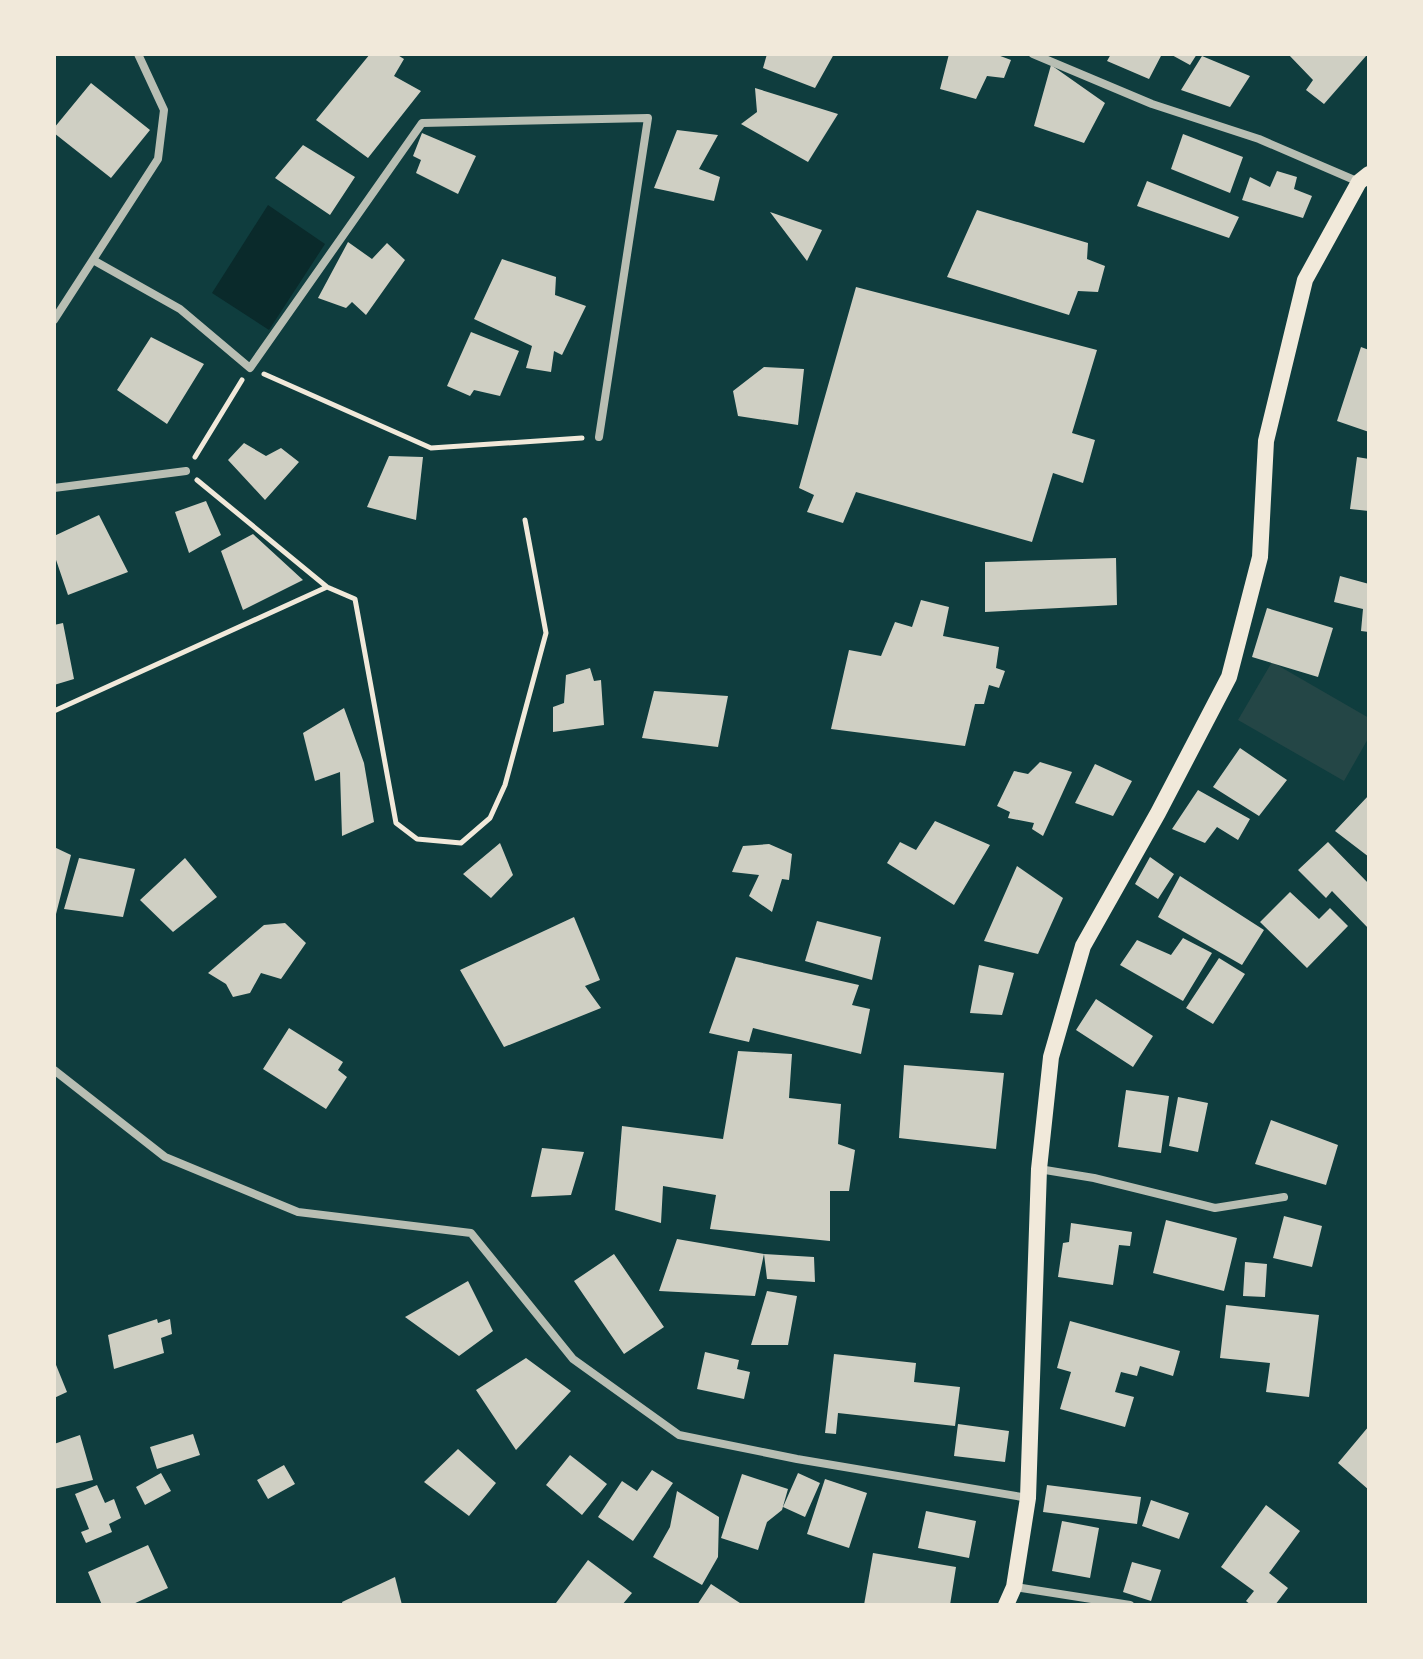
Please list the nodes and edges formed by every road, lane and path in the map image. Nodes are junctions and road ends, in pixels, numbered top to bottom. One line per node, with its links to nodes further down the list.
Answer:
1 (138, 54): 4 (street)
2 (1033, 54): 3 (street)
3 (1364, 178): 14 (main road)
4 (93, 260): 5 (street); 6 (street)
5 (55, 317)
6 (250, 368): 7 (path); 7 (street); 8 (path)
7 (599, 437)
8 (186, 471): 9 (street); 11 (path)
9 (54, 488)
10 (525, 520): 11 (path)
11 (327, 587): 12 (path)
12 (54, 711)
13 (54, 1070): 16 (street)
14 (1039, 1169): 15 (street); 16 (main road)
15 (1284, 1197)
16 (1028, 1498): 17 (main road)
17 (1014, 1587): 18 (main road); 19 (street)
18 (1006, 1605)
19 (1130, 1605)

